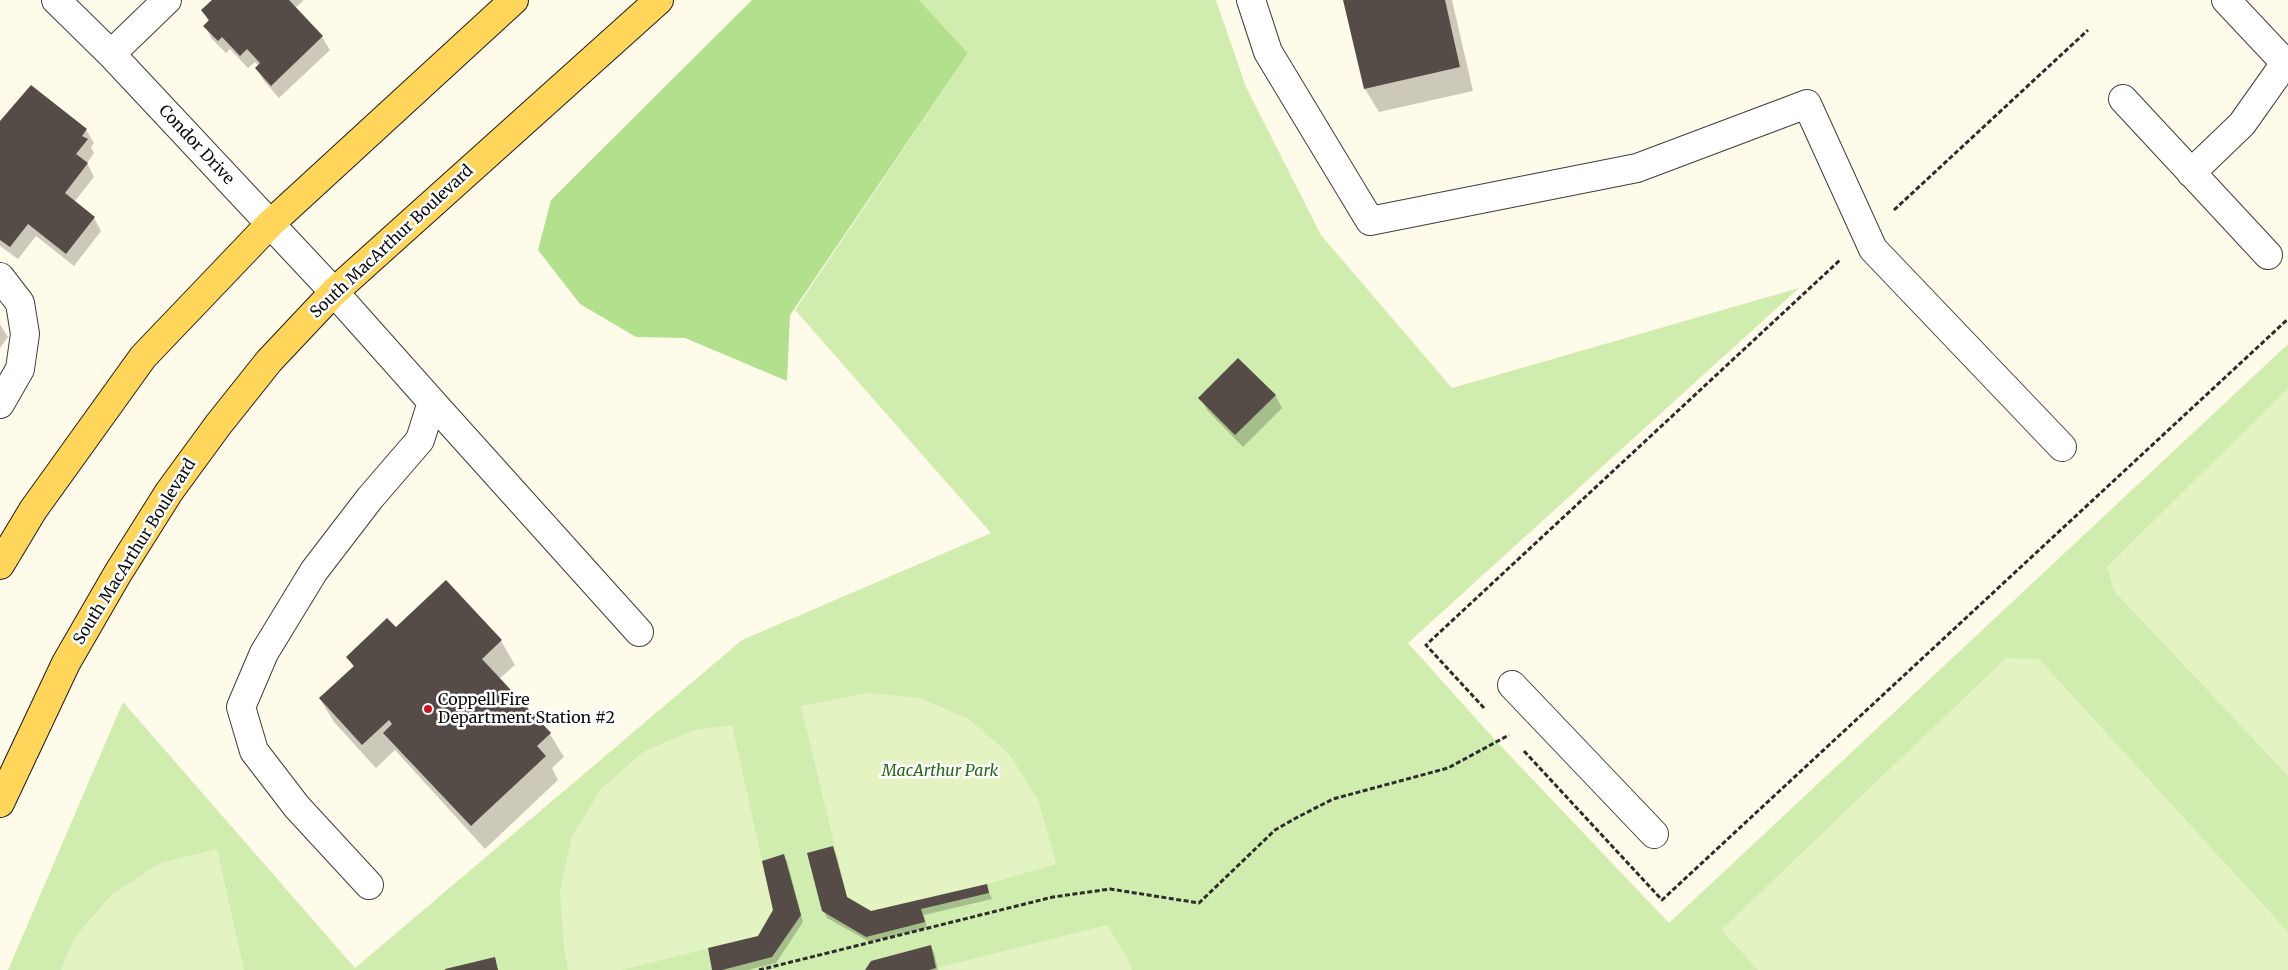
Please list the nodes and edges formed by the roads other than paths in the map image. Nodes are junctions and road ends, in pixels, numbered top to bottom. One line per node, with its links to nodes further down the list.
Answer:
1 (56, 0): 7 (street, Condor Drive)
2 (167, 0): 7 (street)
3 (514, 0): 11 (main road)
4 (659, 0): 14 (main road, South MacArthur Boulevard)
5 (1251, 0): 17 (street)
6 (2226, 0): 8 (street)
7 (111, 54): 11 (street, Condor Drive)
8 (2287, 63): 10 (street)
9 (2123, 99): 10 (street)
10 (2191, 172): 12 (street)
11 (270, 224): 14 (street, Condor Drive); 18 (main road)
12 (2268, 255)
13 (0, 277): 16 (street)
14 (334, 292): 15 (street, Condor Drive); 21 (main road, South MacArthur Boulevard)
15 (432, 402): 19 (street, Condor Drive); 23 (street)
16 (0, 404)
17 (2062, 448)
18 (0, 565)
19 (639, 632)
20 (1512, 685): 22 (street)
21 (0, 803)
22 (1654, 834)
23 (369, 885)

